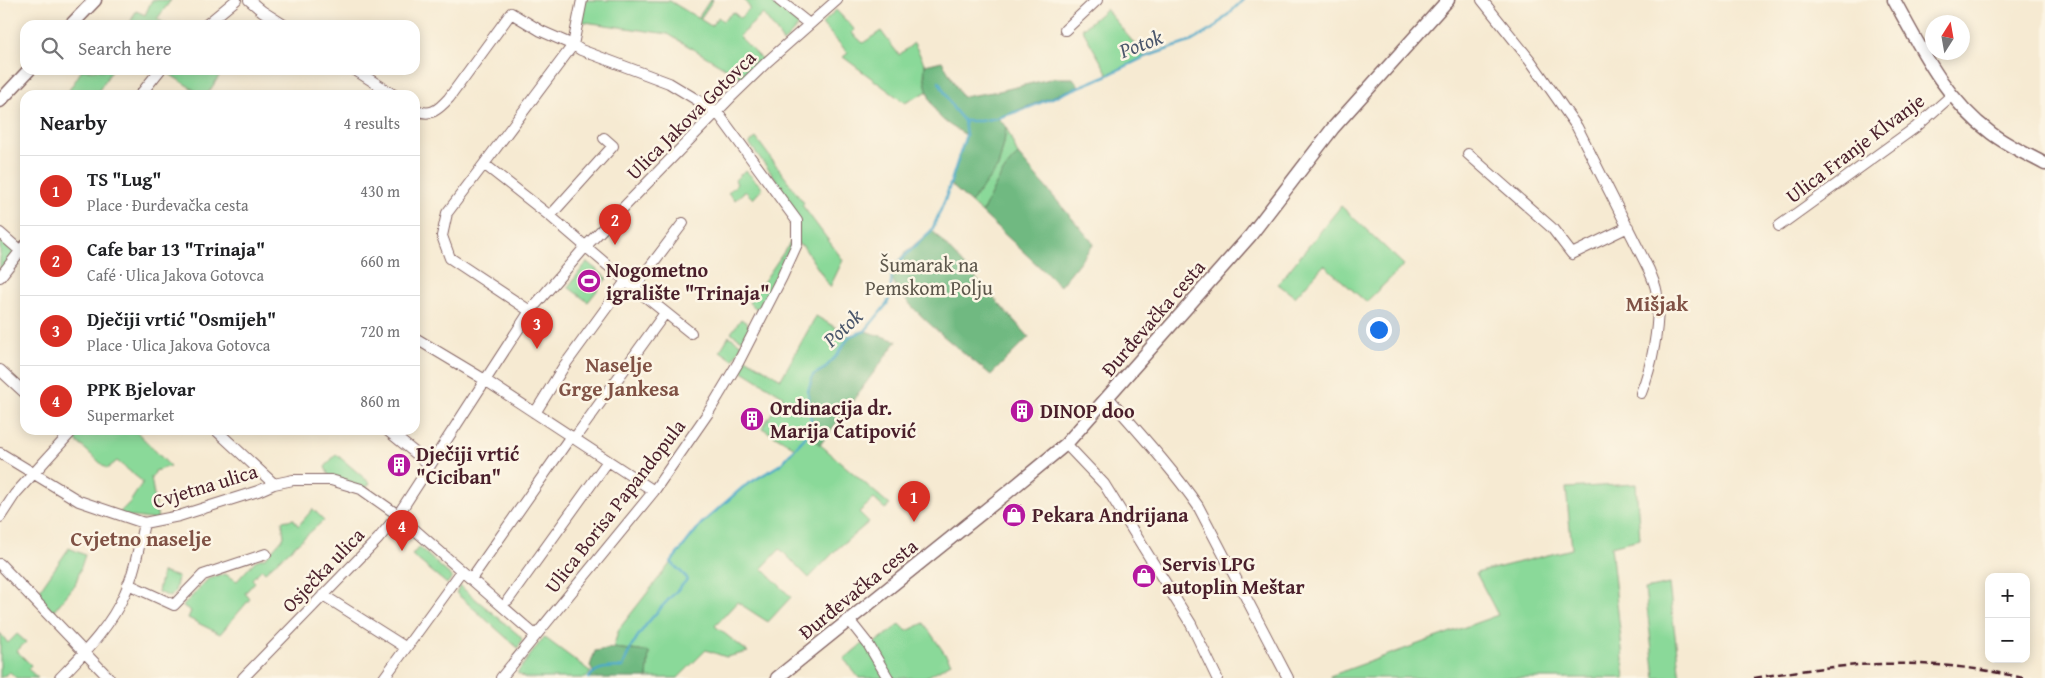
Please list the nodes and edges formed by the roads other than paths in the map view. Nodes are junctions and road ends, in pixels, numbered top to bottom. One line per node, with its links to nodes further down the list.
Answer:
1 (94, 0): 11 (main road)
2 (236, 0): 12 (street)
3 (249, 0): 13 (street)
4 (582, 0): 16 (street)
5 (779, 0): 14 (street)
6 (838, 0): 14 (street, Ulica Jakova Gotovca)
7 (1096, 0): 15 (street)
8 (1448, 0): 49 (main road, Đurđevačka cesta)
9 (1482, 0): 33 (street)
10 (1894, 0): 22 (main road)
11 (76, 20)
12 (212, 20)
13 (276, 20)
14 (809, 24): 25 (street, Ulica Jakova Gotovca)
15 (1065, 30)
16 (573, 45): 24 (street); 25 (street); 28 (street)
17 (24, 75): 23 (main road)
18 (156, 75): 20 (street)
19 (363, 75): 21 (street)
20 (144, 90)
21 (386, 90)
22 (1951, 96): 29 (main road); 32 (street, Ulica Franje Klvanje)
23 (0, 101)
24 (420, 111)
25 (717, 112): 35 (street, Ulica Jakova Gotovca); 61 (street, Ulica Borisa Papandopula)
26 (604, 138): 30 (street)
27 (1468, 154): 33 (street)
28 (484, 164): 30 (street); 41 (street)
29 (2045, 164)
30 (550, 216): 35 (street)
31 (683, 223): 40 (street)
32 (1779, 226)
33 (1628, 227): 48 (street)
34 (0, 233): 36 (street)
35 (586, 246): 39 (street); 41 (street, Ulica Jakova Gotovca)
36 (20, 248)
37 (20, 254): 38 (street)
38 (0, 278)
39 (626, 281): 40 (street); 50 (street)
40 (634, 288): 42 (street)
41 (530, 311): 46 (street, Ulica Jakova Gotovca)
42 (665, 313): 43 (street); 54 (street)
43 (691, 333)
44 (420, 341): 46 (street)
45 (0, 370): 47 (street)
46 (485, 380): 50 (street); 58 (street, Osječka ulica)
47 (20, 388)
48 (1641, 393)
49 (1108, 397): 55 (main road, Đurđevačka cesta); 76 (street)
50 (535, 413): 54 (street)
51 (66, 435): 59 (street)
52 (221, 435): 60 (street)
53 (393, 435): 58 (street)
54 (573, 438): 57 (street); 68 (street)
55 (1066, 444): 72 (main road, Đurđevačka cesta); 84 (street)
56 (0, 453): 59 (street, Cvjetna ulica)
57 (608, 461): 61 (street); 71 (street)
58 (430, 465): 62 (street, Osječka ulica)
59 (32, 474): 63 (street); 64 (street, Cvjetna ulica)
60 (274, 484): 62 (street, Cvjetna ulica); 64 (street, Cvjetna ulica)
61 (654, 491): 73 (street, Ulica Borisa Papandopula)
62 (398, 515): 67 (street, Cvjetna ulica); 70 (street, Osječka ulica)
63 (0, 517)
64 (144, 522): 69 (street)
65 (266, 554): 69 (street)
66 (0, 564): 75 (street)
67 (462, 571): 68 (street, Cvjetna ulica); 74 (street)
68 (471, 579): 73 (street, Cvjetna ulica)
69 (128, 584): 75 (street)
70 (323, 595): 74 (street); 79 (street, Osječka ulica)
71 (508, 600)
72 (849, 620): 82 (main road, Đurđevačka cesta); 83 (street)
73 (535, 635): 81 (street, Ulica Borisa Papandopula)
74 (405, 647): 80 (street)
75 (85, 652): 77 (street); 78 (street)
76 (1288, 676)
77 (60, 678)
78 (109, 678)
79 (244, 678)
80 (384, 678)
81 (501, 678)
82 (777, 678)
83 (888, 678)
84 (1217, 678)

